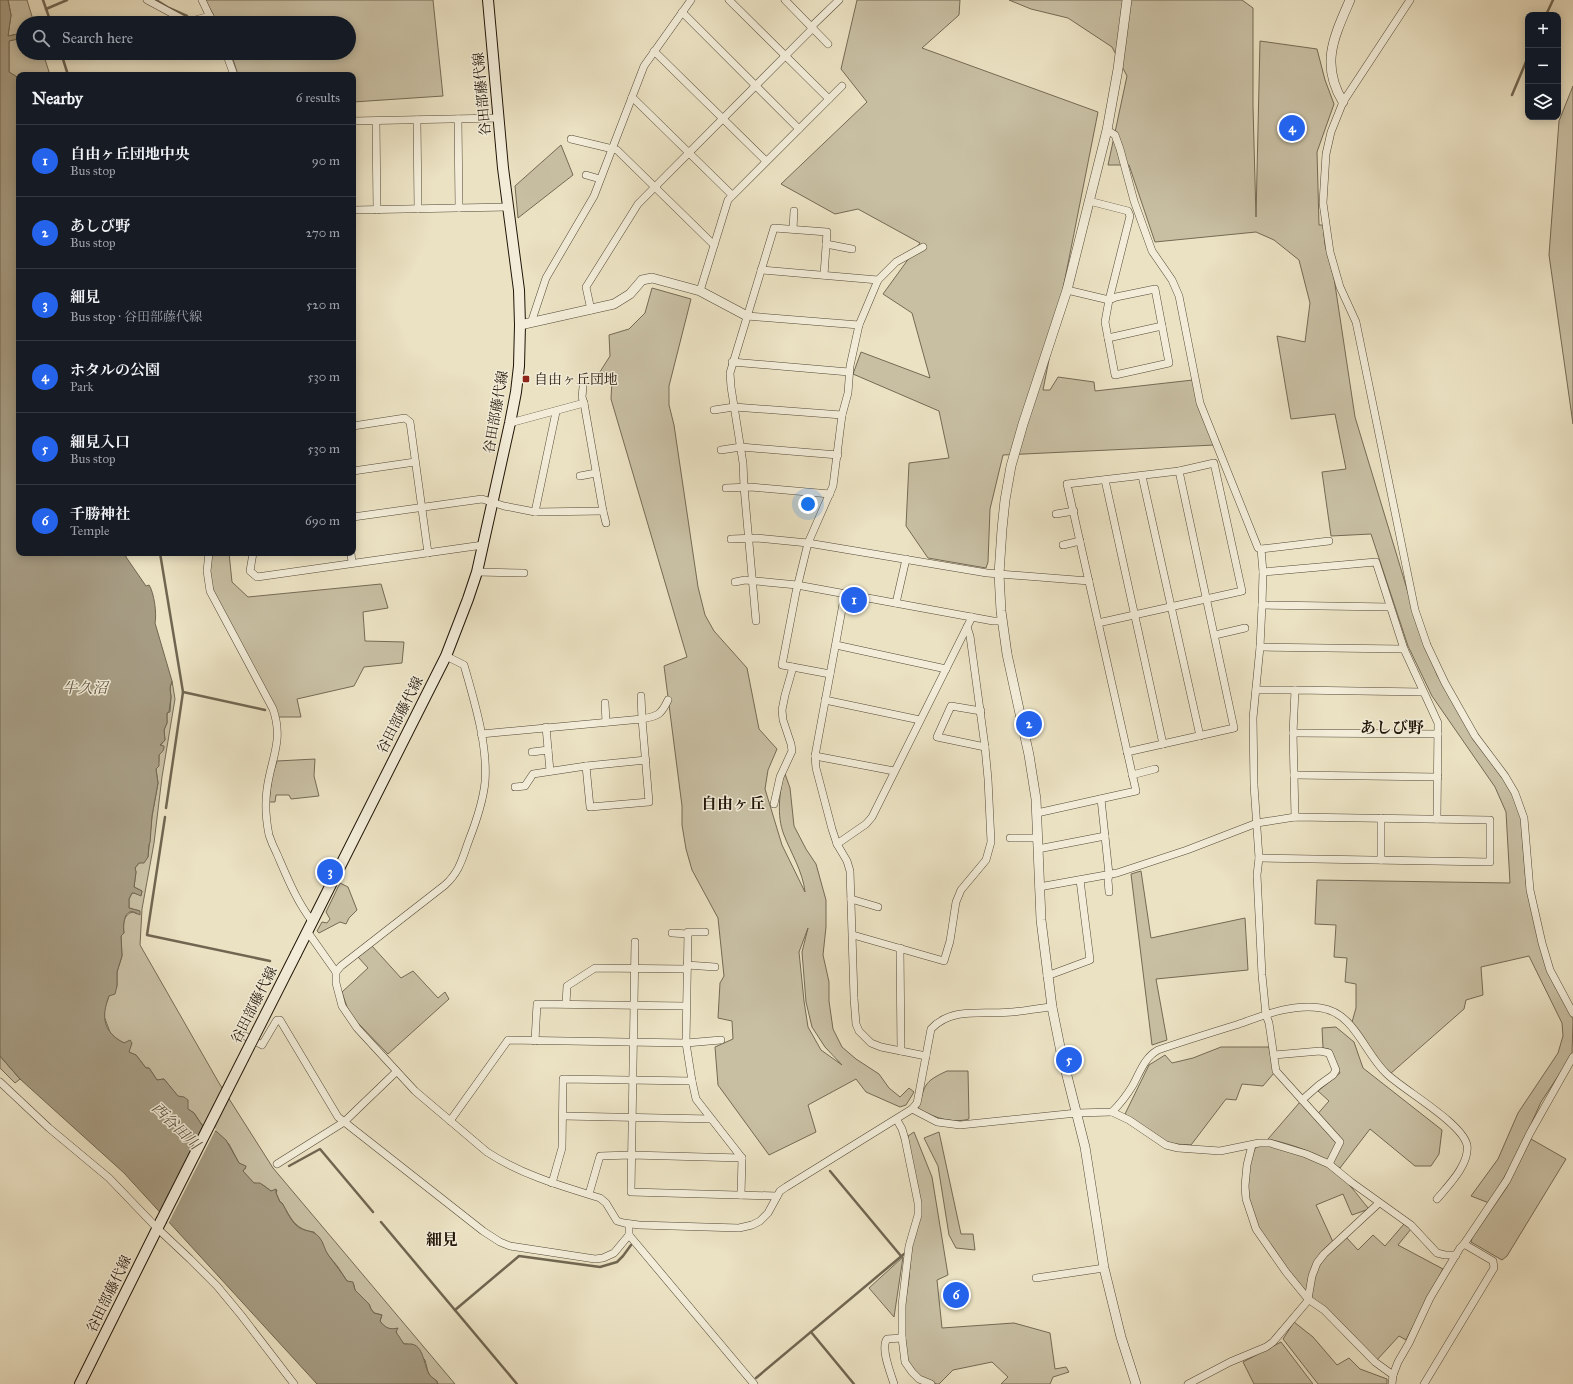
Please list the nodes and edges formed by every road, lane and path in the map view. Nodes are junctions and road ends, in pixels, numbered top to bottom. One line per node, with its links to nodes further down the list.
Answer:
1 (147, 0): 12 (street)
2 (202, 0): 13 (street)
3 (488, 0): 25 (main road, 谷田部藤代線)
4 (729, 0): 17 (street)
5 (785, 0): 14 (street)
6 (838, 0): 14 (street)
7 (1127, 0): 32 (street)
8 (1350, 0): 24 (street)
9 (1410, 0): 24 (street)
10 (688, 1): 11 (street)
11 (682, 12): 16 (street); 20 (street)
12 (177, 16)
13 (210, 16)
14 (812, 27): 15 (street); 17 (street)
15 (828, 44)
16 (654, 51): 22 (street); 27 (street)
17 (785, 56): 20 (street); 23 (street)
18 (229, 60): 19 (street)
19 (233, 72)
20 (756, 86): 27 (street); 31 (street)
21 (842, 86): 23 (street)
22 (632, 97): 34 (street); 35 (street)
23 (829, 99): 31 (street)
24 (1343, 102): 208 (street)
25 (498, 118): 26 (street); 42 (main road, 谷田部藤代線)
26 (458, 119): 28 (street); 43 (street)
27 (723, 119): 35 (street); 36 (street)
28 (417, 120): 30 (street); 44 (street)
29 (356, 121): 30 (street)
30 (376, 121): 46 (street)
31 (799, 129): 36 (street)
32 (1107, 130): 41 (street); 104 (street)
33 (571, 139): 34 (street)
34 (612, 148): 38 (street); 39 (street)
35 (689, 152): 39 (street); 40 (street)
36 (766, 161): 40 (street)
37 (586, 175): 38 (street)
38 (600, 179): 61 (street)
39 (655, 187): 50 (street); 59 (street)
40 (732, 195): 50 (street)
41 (1089, 201): 56 (street); 58 (street)
42 (508, 207): 43 (street); 62 (main road, 谷田部藤代線)
43 (459, 208): 44 (street)
44 (418, 209): 46 (street)
45 (356, 210): 46 (street)
46 (377, 210)
47 (794, 211): 48 (street)
48 (793, 229): 49 (street); 53 (street)
49 (826, 244): 52 (street); 54 (street)
50 (714, 246): 57 (street)
51 (923, 247): 55 (street)
52 (852, 249)
53 (761, 270): 54 (street); 60 (street)
54 (824, 275): 55 (street)
55 (878, 280): 63 (street)
56 (1067, 290): 58 (street); 114 (street)
57 (700, 291): 59 (street); 60 (street)
58 (1109, 300): 64 (street); 65 (street)
59 (591, 310): 61 (street)
60 (748, 316): 63 (street); 66 (street)
61 (531, 323): 62 (street)
62 (520, 325): 74 (main road, 谷田部藤代線)
63 (859, 325): 67 (street)
64 (1162, 326): 65 (street); 65 (street)
65 (1108, 338)
66 (732, 362): 67 (street); 70 (street)
67 (849, 372): 73 (street)
68 (583, 387): 69 (street)
69 (584, 403): 72 (street); 82 (street)
70 (734, 408): 71 (street); 73 (street); 76 (street)
71 (714, 410)
72 (556, 412): 74 (street); 93 (street)
73 (842, 416): 78 (street)
74 (510, 423): 89 (main road, 谷田部藤代線)
75 (356, 426): 79 (street)
76 (741, 447): 77 (street); 78 (street); 87 (street)
77 (721, 450)
78 (838, 455): 88 (street)
79 (415, 462): 80 (street); 90 (street)
80 (356, 471)
81 (1179, 471): 84 (street); 120 (street); 120 (street)
82 (596, 473): 83 (street); 91 (street)
83 (580, 476)
84 (1142, 476): 85 (street); 123 (street)
85 (1105, 480): 92 (street); 125 (street)
86 (726, 488): 87 (street)
87 (744, 488): 88 (street); 97 (street)
88 (830, 494): 101 (street)
89 (492, 502): 90 (street); 93 (street); 102 (main road, 谷田部藤代線)
90 (422, 508): 95 (street); 105 (street)
91 (603, 510): 93 (street); 96 (street)
92 (1074, 511): 94 (street); 99 (street)
93 (535, 512)
94 (1056, 514)
95 (356, 517)
96 (606, 523)
97 (749, 538): 98 (street); 101 (street); 115 (street)
98 (731, 539)
99 (1080, 541): 103 (street); 116 (street)
100 (1329, 541): 104 (street)
101 (808, 543): 109 (street); 118 (street)
102 (483, 545): 105 (street); 111 (main road, 谷田部藤代線)
103 (1063, 545)
104 (1261, 549): 112 (street)
105 (428, 553): 110 (street)
106 (209, 556): 191 (street)
107 (252, 556): 110 (street)
108 (351, 556): 110 (street)
109 (906, 559): 114 (street); 121 (street)
110 (352, 563)
111 (477, 572): 113 (street); 136 (main road, 谷田部藤代線)
112 (1264, 572): 122 (street); 124 (street)
113 (524, 573)
114 (999, 574): 116 (street); 128 (street)
115 (752, 581): 117 (street); 118 (street); 127 (street)
116 (1089, 581): 129 (street)
117 (735, 582)
118 (798, 584): 119 (street); 137 (street)
119 (845, 593): 121 (street); 133 (street)
120 (1206, 598): 123 (street); 132 (street)
121 (896, 602): 126 (street)
122 (1262, 605): 124 (street); 134 (street)
123 (1170, 607): 125 (street); 155 (street)
124 (1390, 607): 135 (street)
125 (1135, 615): 129 (street); 156 (street)
126 (972, 617): 128 (street); 130 (street)
127 (756, 621)
128 (1002, 621): 173 (street)
129 (1098, 623): 160 (street)
130 (967, 627): 138 (street); 147 (street)
131 (1245, 628): 132 (street)
132 (1215, 635): 155 (street)
133 (836, 645): 138 (street); 139 (street)
134 (1260, 647): 135 (street); 140 (street)
135 (1404, 649): 142 (street)
136 (446, 656): 153 (street); 191 (main road, 谷田部藤代線)
137 (793, 667): 139 (street); 172 (street)
138 (946, 669): 149 (street)
139 (830, 674): 145 (street)
140 (1256, 690): 141 (street); 177 (street)
141 (1295, 690): 142 (street); 152 (street)
142 (1423, 692): 154 (street)
143 (641, 696): 148 (street)
144 (668, 700): 148 (street)
145 (825, 700): 149 (street); 161 (street)
146 (605, 703): 150 (street)
147 (980, 711): 157 (street); 157 (street)
148 (642, 719): 150 (street); 162 (street)
149 (920, 720): 166 (street)
150 (606, 722): 151 (street)
151 (546, 727): 153 (street); 158 (street)
152 (1293, 732): 154 (street); 167 (street)
153 (481, 734): 202 (street)
154 (1438, 734): 169 (street)
155 (1200, 736): 156 (street)
156 (1163, 744): 160 (street)
157 (985, 746): 198 (street)
158 (548, 750): 159 (street); 165 (street)
159 (532, 752)
160 (1127, 752): 168 (street)
161 (815, 756): 166 (street); 181 (street)
162 (646, 760): 163 (street); 163 (street)
163 (586, 766): 165 (street)
164 (1155, 770): 168 (street)
165 (550, 771): 170 (street)
166 (894, 771): 181 (street)
167 (1294, 774): 169 (street); 174 (street)
168 (1132, 775): 171 (street)
169 (1438, 777): 176 (street)
170 (515, 787)
171 (1101, 799): 173 (street); 178 (street)
172 (774, 804)
173 (1037, 812): 180 (street)
174 (1295, 817): 175 (street); 177 (street)
175 (1381, 818): 176 (street); 184 (street)
176 (1437, 819): 184 (street)
177 (1257, 823): 183 (street); 185 (street)
178 (1105, 836): 182 (street); 185 (street)
179 (1010, 838): 180 (street)
180 (1038, 838): 182 (street)
181 (837, 844): 189 (street)
182 (1038, 849): 187 (street)
183 (1259, 858): 184 (street); 209 (street)
184 (1381, 860)
185 (1109, 874): 186 (street); 188 (street)
186 (1080, 880): 187 (street); 203 (street)
187 (1040, 887): 203 (street)
188 (1110, 892)
189 (851, 899): 190 (street); 196 (street)
190 (878, 907)
191 (312, 921): 192 (main road, 谷田部藤代線)
192 (307, 931): 202 (street); 245 (main road, 谷田部藤代線, bridge)
193 (705, 932): 195 (street)
194 (672, 933): 195 (street)
195 (688, 934): 199 (street)
196 (853, 935): 198 (street); 215 (street)
197 (636, 942): 201 (street)
198 (900, 948): 215 (street)
199 (687, 967): 200 (street); 201 (street); 206 (street)
200 (715, 967)
201 (635, 968): 204 (street); 205 (street)
202 (336, 972): 219 (street)
203 (1047, 976): 207 (street)
204 (566, 1004): 205 (street); 212 (street)
205 (634, 1006): 206 (street); 213 (street)
206 (686, 1006): 214 (street)
207 (1052, 1007): 217 (street); 226 (street)
208 (1573, 1013)
209 (1266, 1015): 216 (street); 225 (street); 242 (street)
210 (245, 1036): 232 (street)
211 (721, 1040): 214 (street)
212 (535, 1041): 213 (street); 231 (street)
213 (634, 1042): 214 (street); 220 (street)
214 (686, 1043): 221 (street)
215 (901, 1051): 217 (street)
216 (1274, 1055): 223 (street); 223 (street)
217 (926, 1056): 224 (street)
218 (1573, 1057): 247 (street)
219 (396, 1072): 231 (street); 232 (street)
220 (633, 1080): 221 (street); 227 (street); 228 (street)
221 (692, 1081): 229 (street)
222 (0, 1082): 245 (street)
223 (1302, 1100): 237 (street)
224 (912, 1110): 226 (street); 230 (street)
225 (1112, 1112): 226 (street); 233 (street)
226 (1077, 1113): 249 (street)
227 (563, 1116): 228 (street); 238 (street)
228 (632, 1118): 229 (street); 234 (street)
229 (711, 1119): 235 (street)
230 (897, 1120): 241 (street); 252 (street)
231 (450, 1121): 238 (street)
232 (344, 1122): 236 (street); 246 (street)
233 (1252, 1145): 237 (street); 251 (street)
234 (631, 1155): 235 (street); 239 (street); 240 (street)
235 (742, 1158): 240 (street)
236 (277, 1164)
237 (1329, 1164): 243 (street)
238 (552, 1183): 239 (street)
239 (588, 1194): 244 (street)
240 (741, 1195): 241 (street)
241 (777, 1196): 244 (street)
242 (1437, 1199)
243 (1379, 1203): 248 (street); 251 (street)
244 (630, 1224): 246 (street)
245 (159, 1225): 254 (main road, 谷田部藤代線); 255 (street)
246 (629, 1235): 256 (street)
247 (1464, 1244): 248 (street); 262 (street)
248 (1456, 1255): 253 (street)
249 (1104, 1268): 250 (street); 259 (street)
250 (1036, 1278)
251 (1308, 1299): 253 (street); 260 (street)
252 (902, 1338): 257 (street); 258 (street)
253 (1393, 1375): 261 (street)
254 (80, 1384)
255 (294, 1384)
256 (754, 1384)
257 (894, 1384)
258 (930, 1384)
259 (1136, 1384)
260 (1188, 1384)
261 (1392, 1384)
262 (1424, 1384)

